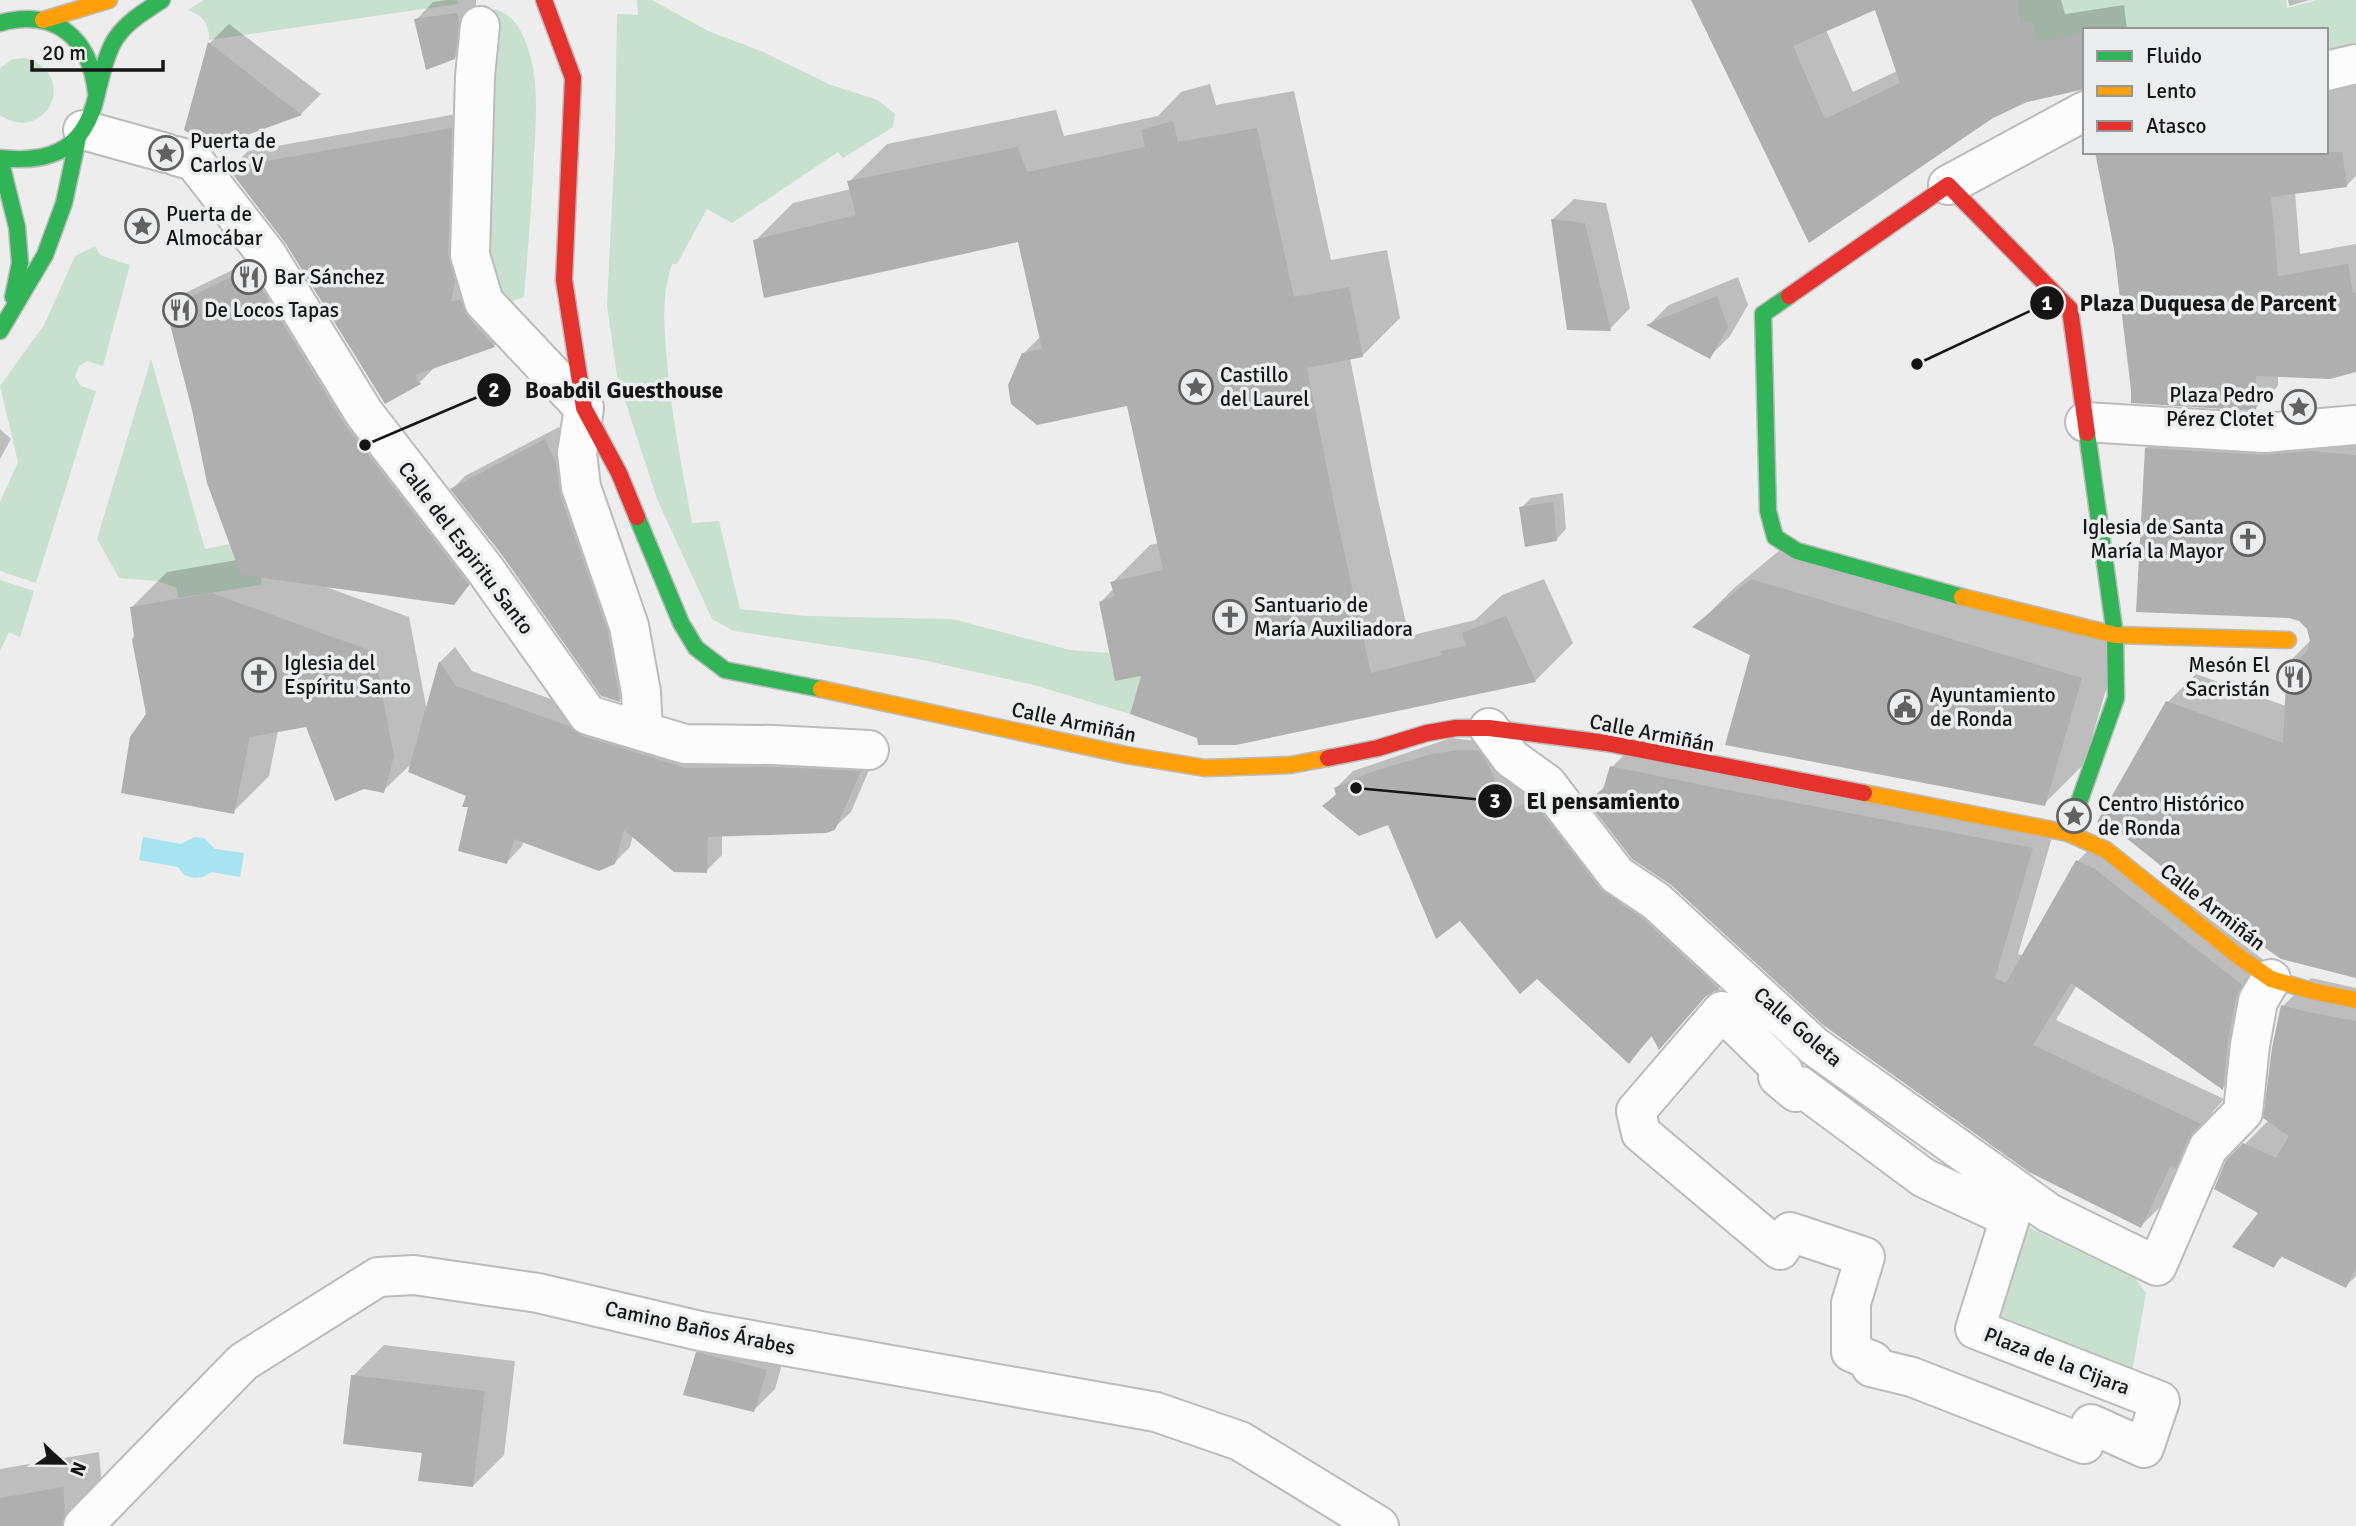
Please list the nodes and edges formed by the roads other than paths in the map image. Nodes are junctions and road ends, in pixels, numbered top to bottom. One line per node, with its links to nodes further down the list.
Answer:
1 (109, 0): 4 (street)
2 (162, 0): 8 (street)
3 (544, 0): 14 (street, Calle Armiñán)
4 (21, 15): 8 (street)
5 (480, 26): 14 (street)
6 (2356, 64): 7 (street)
7 (2328, 71)
8 (96, 93): 10 (street)
9 (2083, 112): 12 (street)
10 (81, 134): 11 (street); 13 (street); 20 (street, Calle del Espiritu Santo)
11 (0, 158): 13 (street)
12 (1948, 185): 15 (street); 17 (street)
13 (4, 326)
14 (584, 408): 19 (street, Calle Armiñán); 20 (street)
15 (2085, 422): 16 (street); 17 (street)
16 (2356, 425)
17 (2115, 635): 18 (street); 22 (street)
18 (2288, 640)
19 (1489, 728): 22 (street, Calle Armiñán); 23 (street, Calle Goleta)
20 (643, 730): 21 (street, Calle del Espiritu Santo)
21 (869, 750)
22 (2068, 833): 23 (street, Calle Armiñán)
23 (2271, 979): 24 (street, Calle Armiñán)
24 (2356, 1000)
25 (1865, 1257): 25 (street, Plaza de la Cijara)
26 (83, 1526): 27 (street, Camino Baños Árabes)
27 (1379, 1526)

